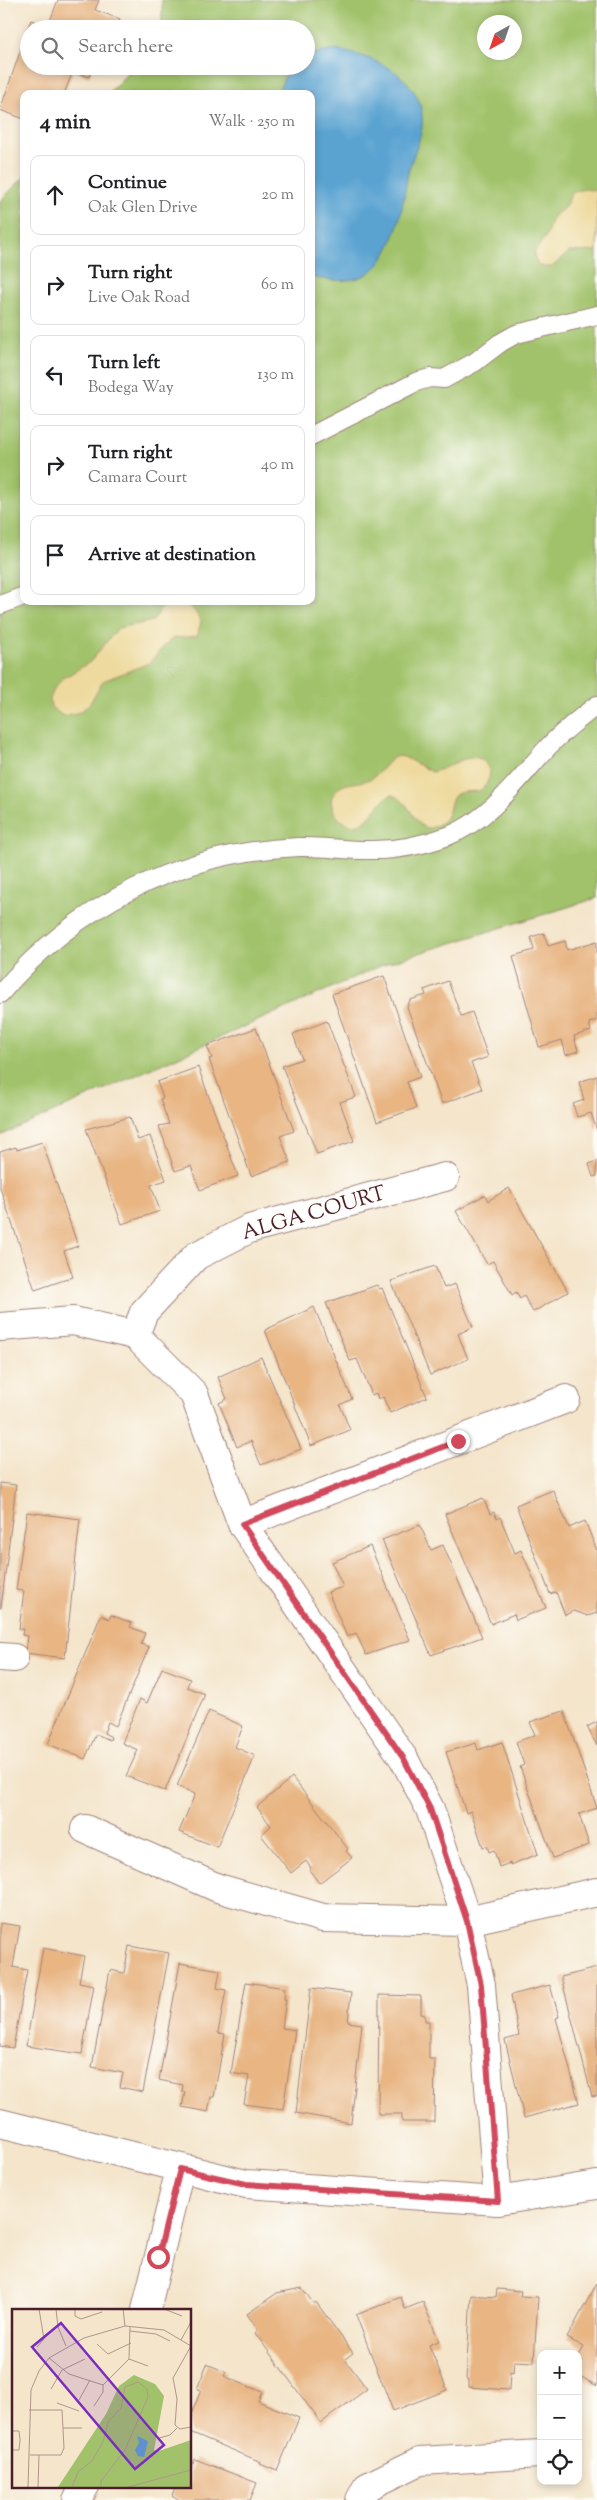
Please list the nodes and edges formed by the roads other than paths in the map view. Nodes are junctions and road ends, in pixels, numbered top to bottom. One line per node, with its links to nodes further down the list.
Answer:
1 (597, 315): 2 (lane)
2 (315, 434)
3 (20, 598): 4 (lane)
4 (0, 605)
5 (597, 705): 6 (lane)
6 (0, 994)
7 (445, 1177): 9 (street, ALGA COURT)
8 (0, 1327): 9 (street)
9 (135, 1335): 11 (street)
10 (566, 1399): 11 (street)
11 (242, 1524): 14 (street)
12 (85, 1829): 14 (street)
13 (597, 1892): 14 (street)
14 (467, 1921): 18 (street)
15 (0, 2123): 16 (street)
16 (180, 2169): 18 (street); 19 (street)
17 (597, 2185): 18 (street)
18 (498, 2201)
19 (146, 2309)
20 (537, 2454): 23 (street)
21 (84, 2488): 22 (street)
22 (77, 2500)
23 (360, 2500)

